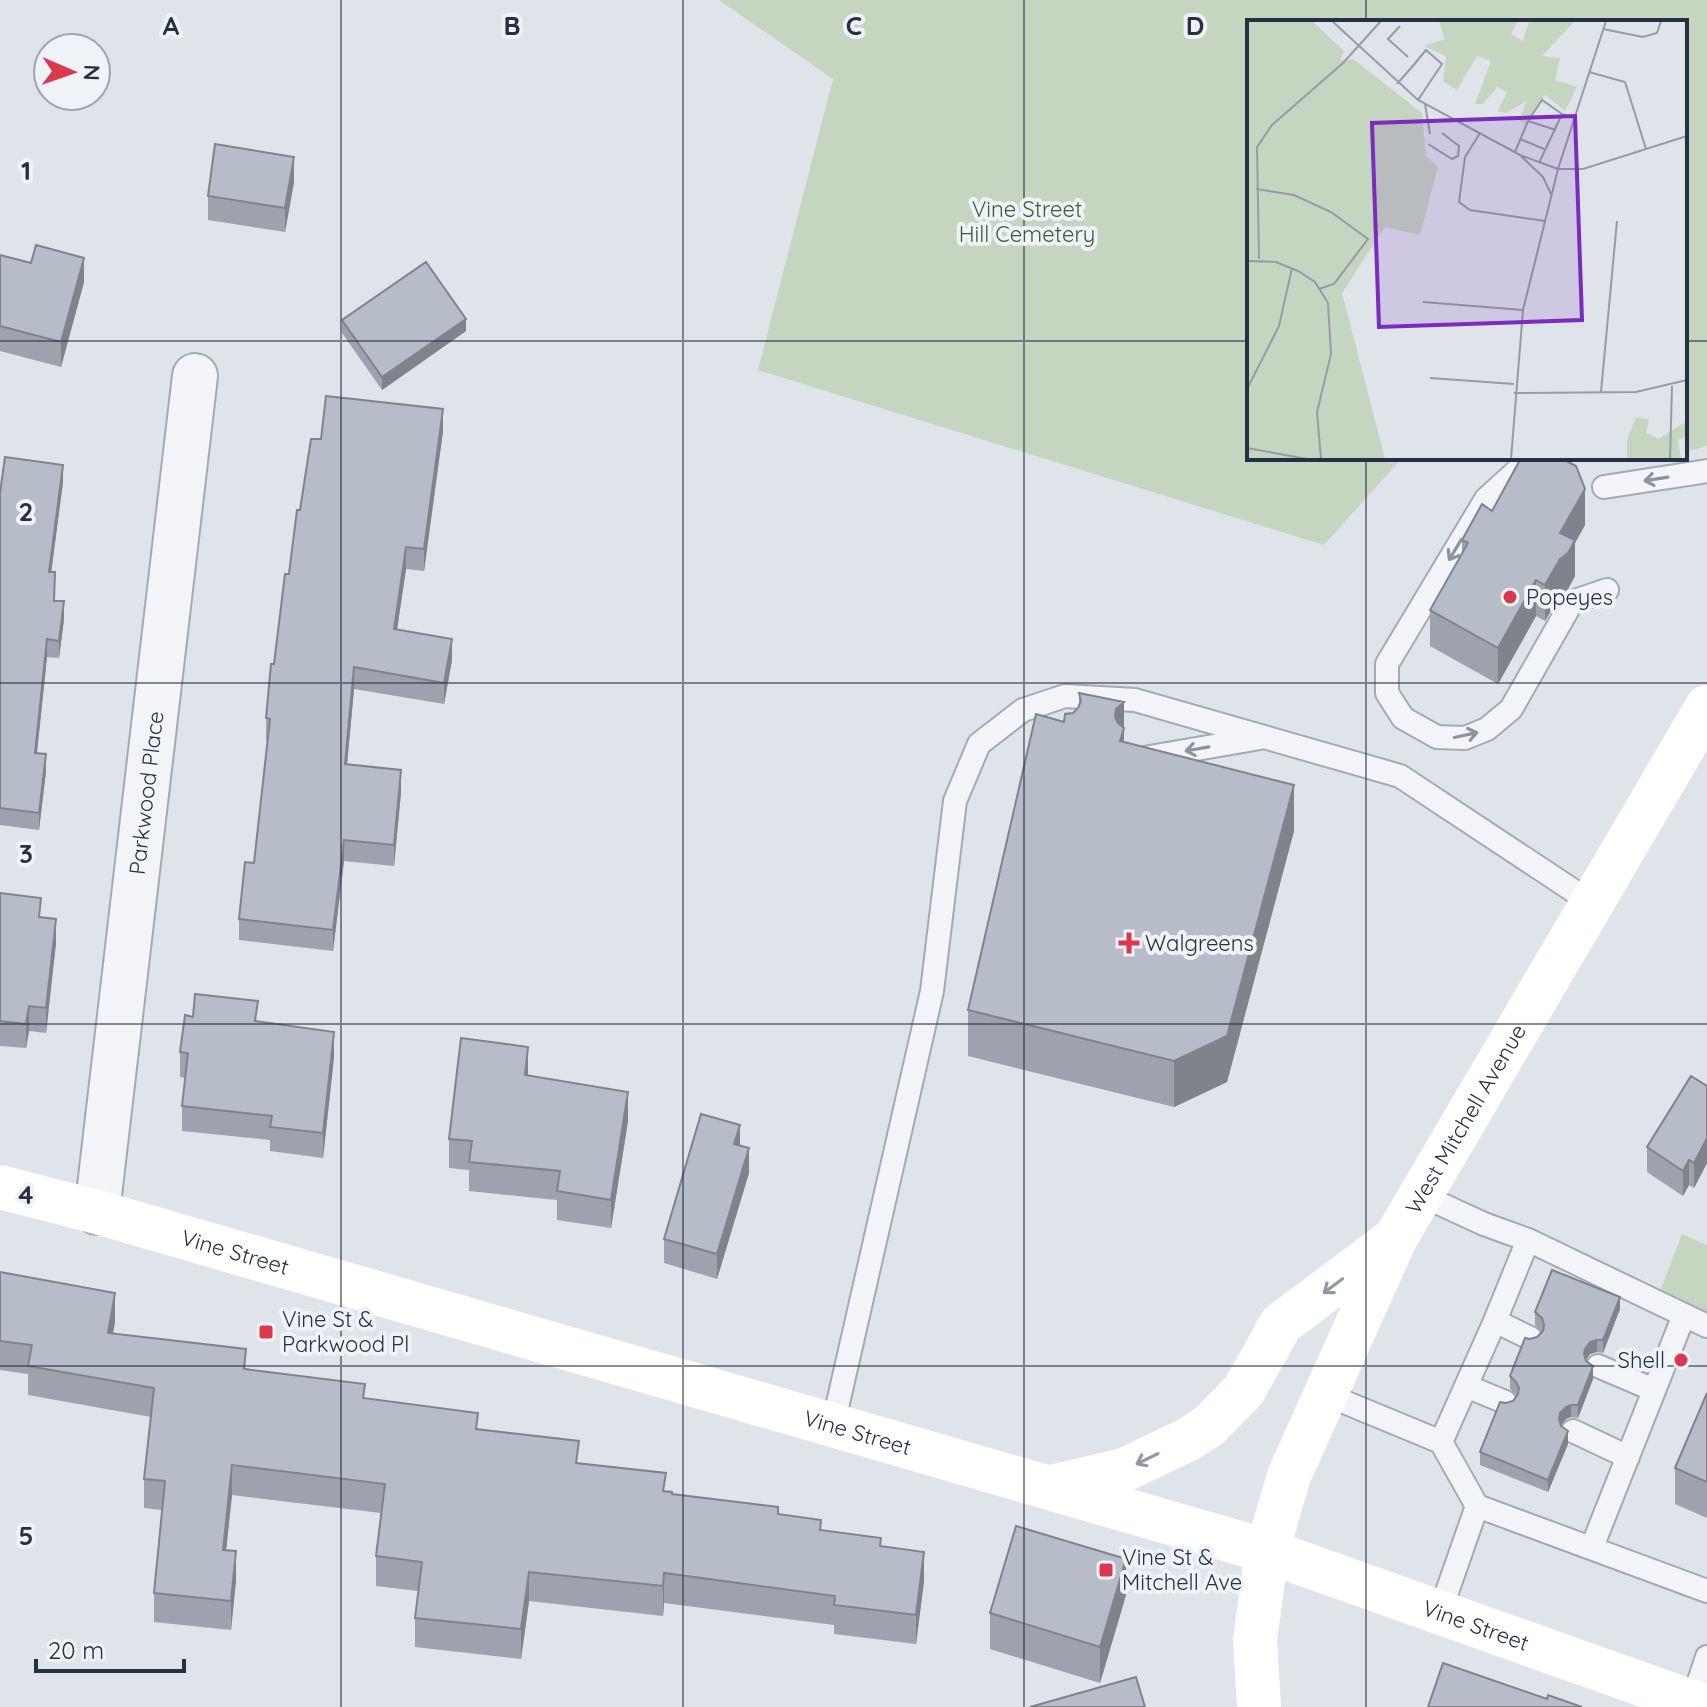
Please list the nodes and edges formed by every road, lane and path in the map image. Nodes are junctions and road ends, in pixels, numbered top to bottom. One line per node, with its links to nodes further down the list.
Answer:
1 (195, 376): 14 (street, Parkwood Place)
2 (1520, 468): 5 (lane, one-way to 5)
3 (1707, 471): 4 (lane, one-way to 4)
4 (1604, 487)
5 (1607, 590)
6 (1707, 707): 11 (main road, West Mitchell Avenue)
7 (1023, 710): 8 (lane); 9 (lane); 26 (lane)
8 (1045, 728)
9 (1265, 737): 10 (lane, one-way to 10); 11 (lane)
10 (1129, 761)
11 (1592, 903): 13 (main road, West Mitchell Avenue)
12 (0, 1187): 14 (main road, Vine Street)
13 (1421, 1195): 15 (main road, West Mitchell Avenue); 16 (lane)
14 (97, 1212): 26 (main road, Vine Street)
15 (1395, 1239): 24 (main road, West Mitchell Avenue); 30 (main road, one-way to 30)
16 (1528, 1240): 17 (lane); 18 (lane)
17 (1684, 1315): 19 (lane); 23 (lane)
18 (1495, 1321): 20 (lane); 22 (lane)
19 (1707, 1326)
20 (1530, 1338)
21 (1598, 1366): 23 (lane)
22 (1466, 1386): 25 (lane); 28 (lane)
23 (1654, 1390): 29 (lane)
24 (1325, 1394): 28 (lane); 33 (main road, West Mitchell Avenue)
25 (1505, 1402)
26 (833, 1425): 30 (main road, Vine Street)
27 (1573, 1431): 29 (lane)
28 (1441, 1442): 31 (lane)
29 (1628, 1457): 32 (lane)
30 (1049, 1487): 33 (main road, Vine Street)
31 (1477, 1506): 32 (lane); 35 (lane)
32 (1592, 1547): 34 (lane)
33 (1267, 1551): 35 (main road, Vine Street); 38 (main road, West Mitchell Avenue)
34 (1707, 1591)
35 (1440, 1612): 37 (main road, Vine Street)
36 (1707, 1657): 37 (lane)
37 (1699, 1704)
38 (1259, 1707)

